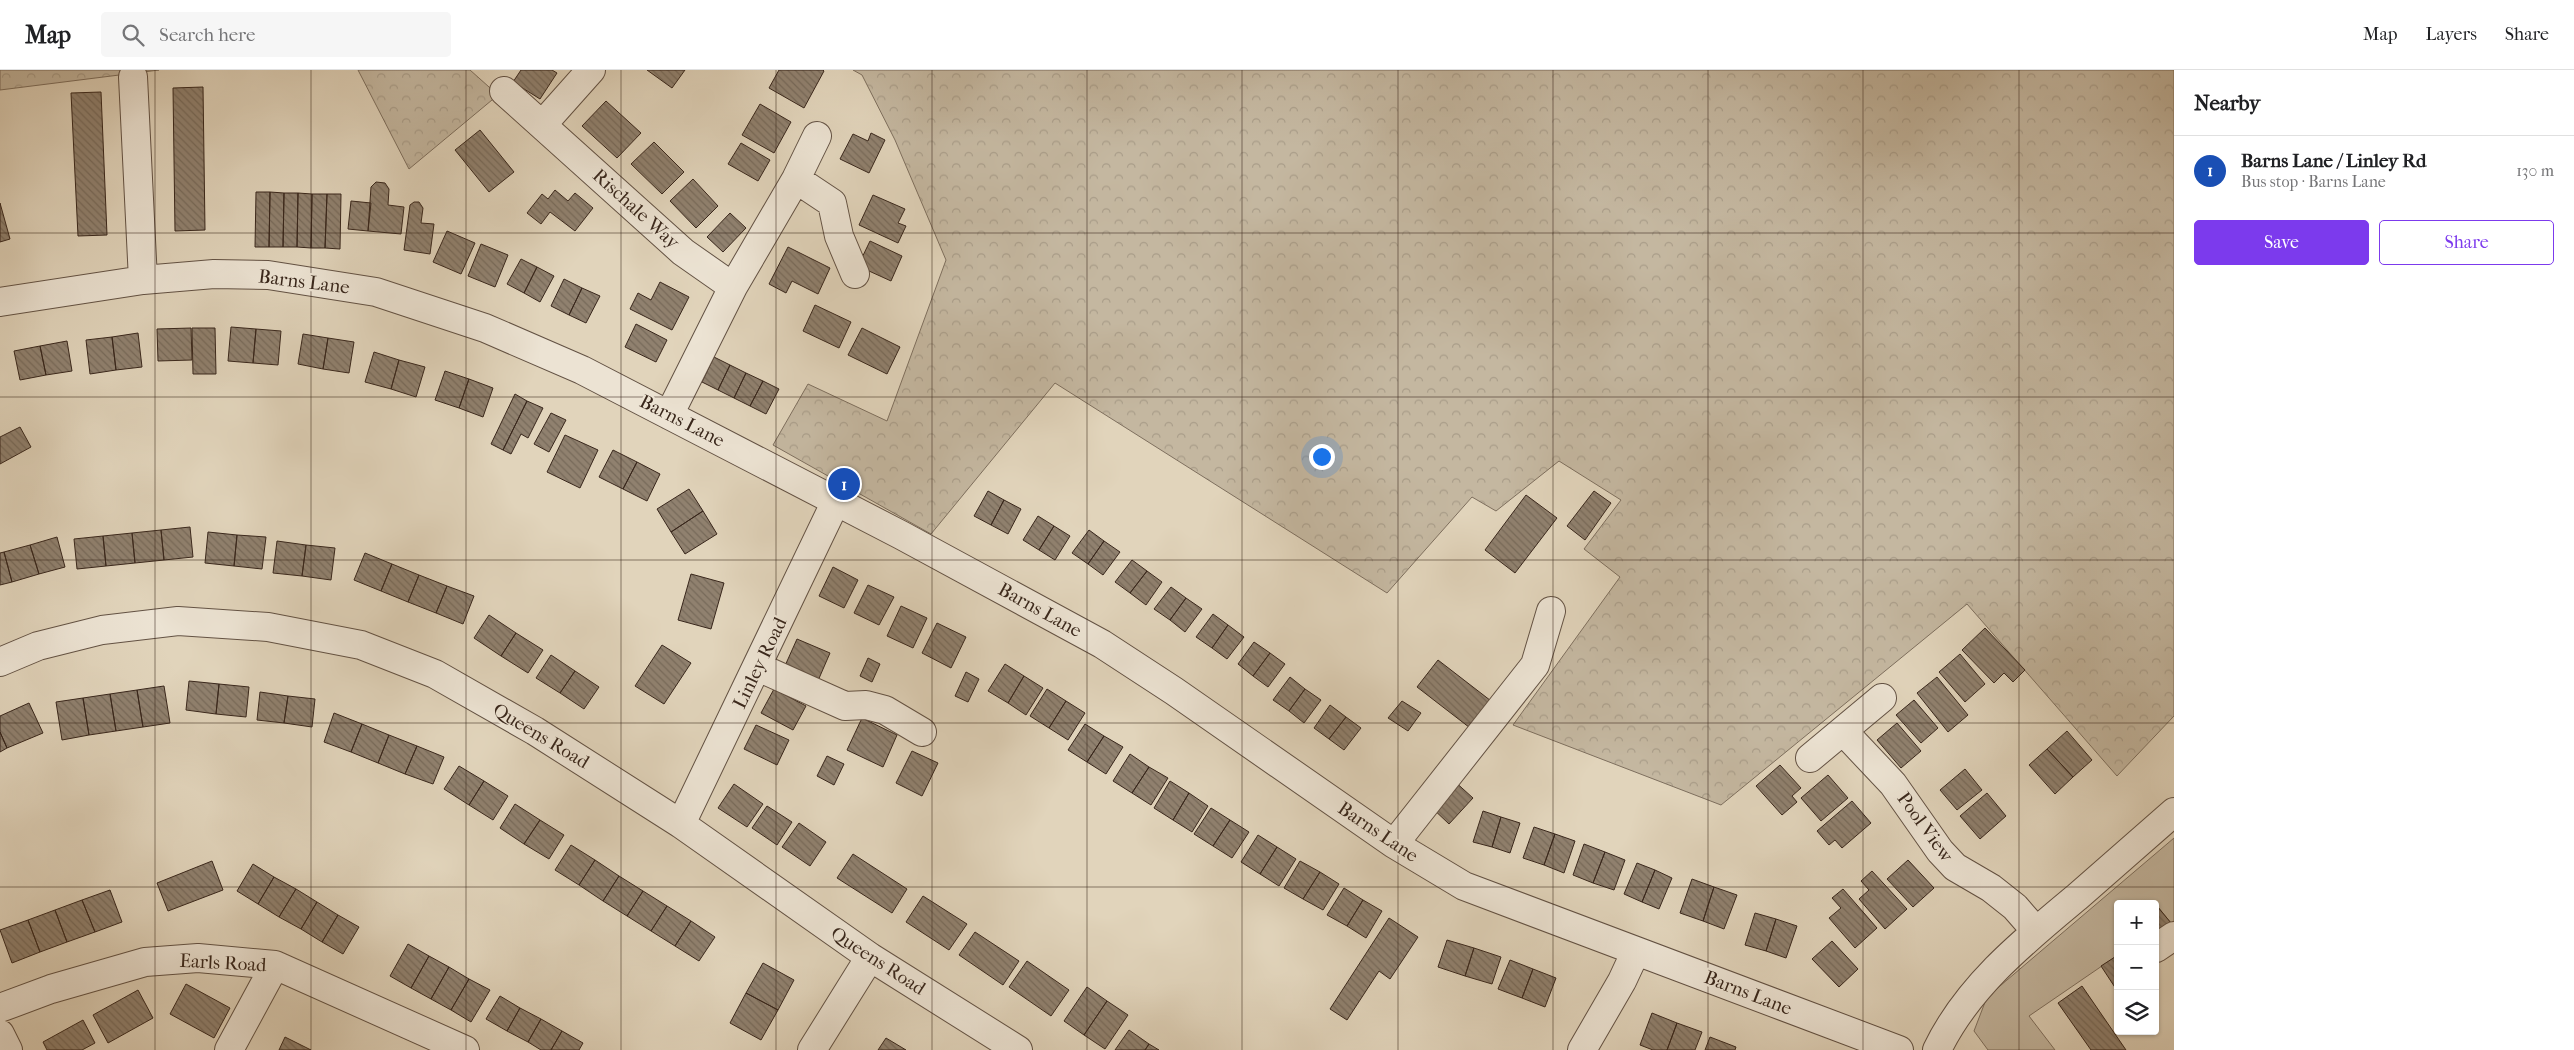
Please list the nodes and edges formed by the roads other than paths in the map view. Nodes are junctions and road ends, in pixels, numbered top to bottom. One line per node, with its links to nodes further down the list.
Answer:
1 (591, 70): 4 (street)
2 (133, 76): 8 (street)
3 (504, 91): 4 (street, Rischale Way)
4 (542, 125): 9 (street, Rischale Way)
5 (817, 136): 6 (street)
6 (796, 179): 7 (street); 9 (street)
7 (855, 274)
8 (143, 280): 10 (street, Barns Lane); 11 (street, Barns Lane)
9 (734, 287): 11 (street)
10 (0, 302)
11 (669, 415): 12 (street, Barns Lane)
12 (836, 501): 15 (street, Linley Road); 22 (street, Barns Lane)
13 (1551, 610): 22 (street)
14 (0, 662): 21 (street, Queens Road)
15 (758, 666): 17 (street); 21 (street, Linley Road)
16 (1882, 698): 18 (street)
17 (922, 732)
18 (1844, 732): 19 (street); 23 (street, Pool View)
19 (1810, 758)
20 (2174, 812): 23 (street)
21 (681, 824): 27 (street, Queens Road)
22 (1394, 844): 26 (street, Barns Lane)
23 (2036, 931): 38 (street)
24 (2174, 936): 25 (street)
25 (2159, 946)
26 (1636, 951): 36 (street); 37 (street, Barns Lane)
27 (870, 957): 34 (street); 35 (street, Queens Road)
28 (275, 965): 29 (street, Earls Road); 32 (street); 33 (street, Earls Road)
29 (0, 1008)
30 (0, 1034): 31 (street)
31 (8, 1050)
32 (229, 1050)
33 (465, 1050)
34 (812, 1050)
35 (1018, 1050)
36 (1582, 1050)
37 (1899, 1050)
38 (1936, 1050)

